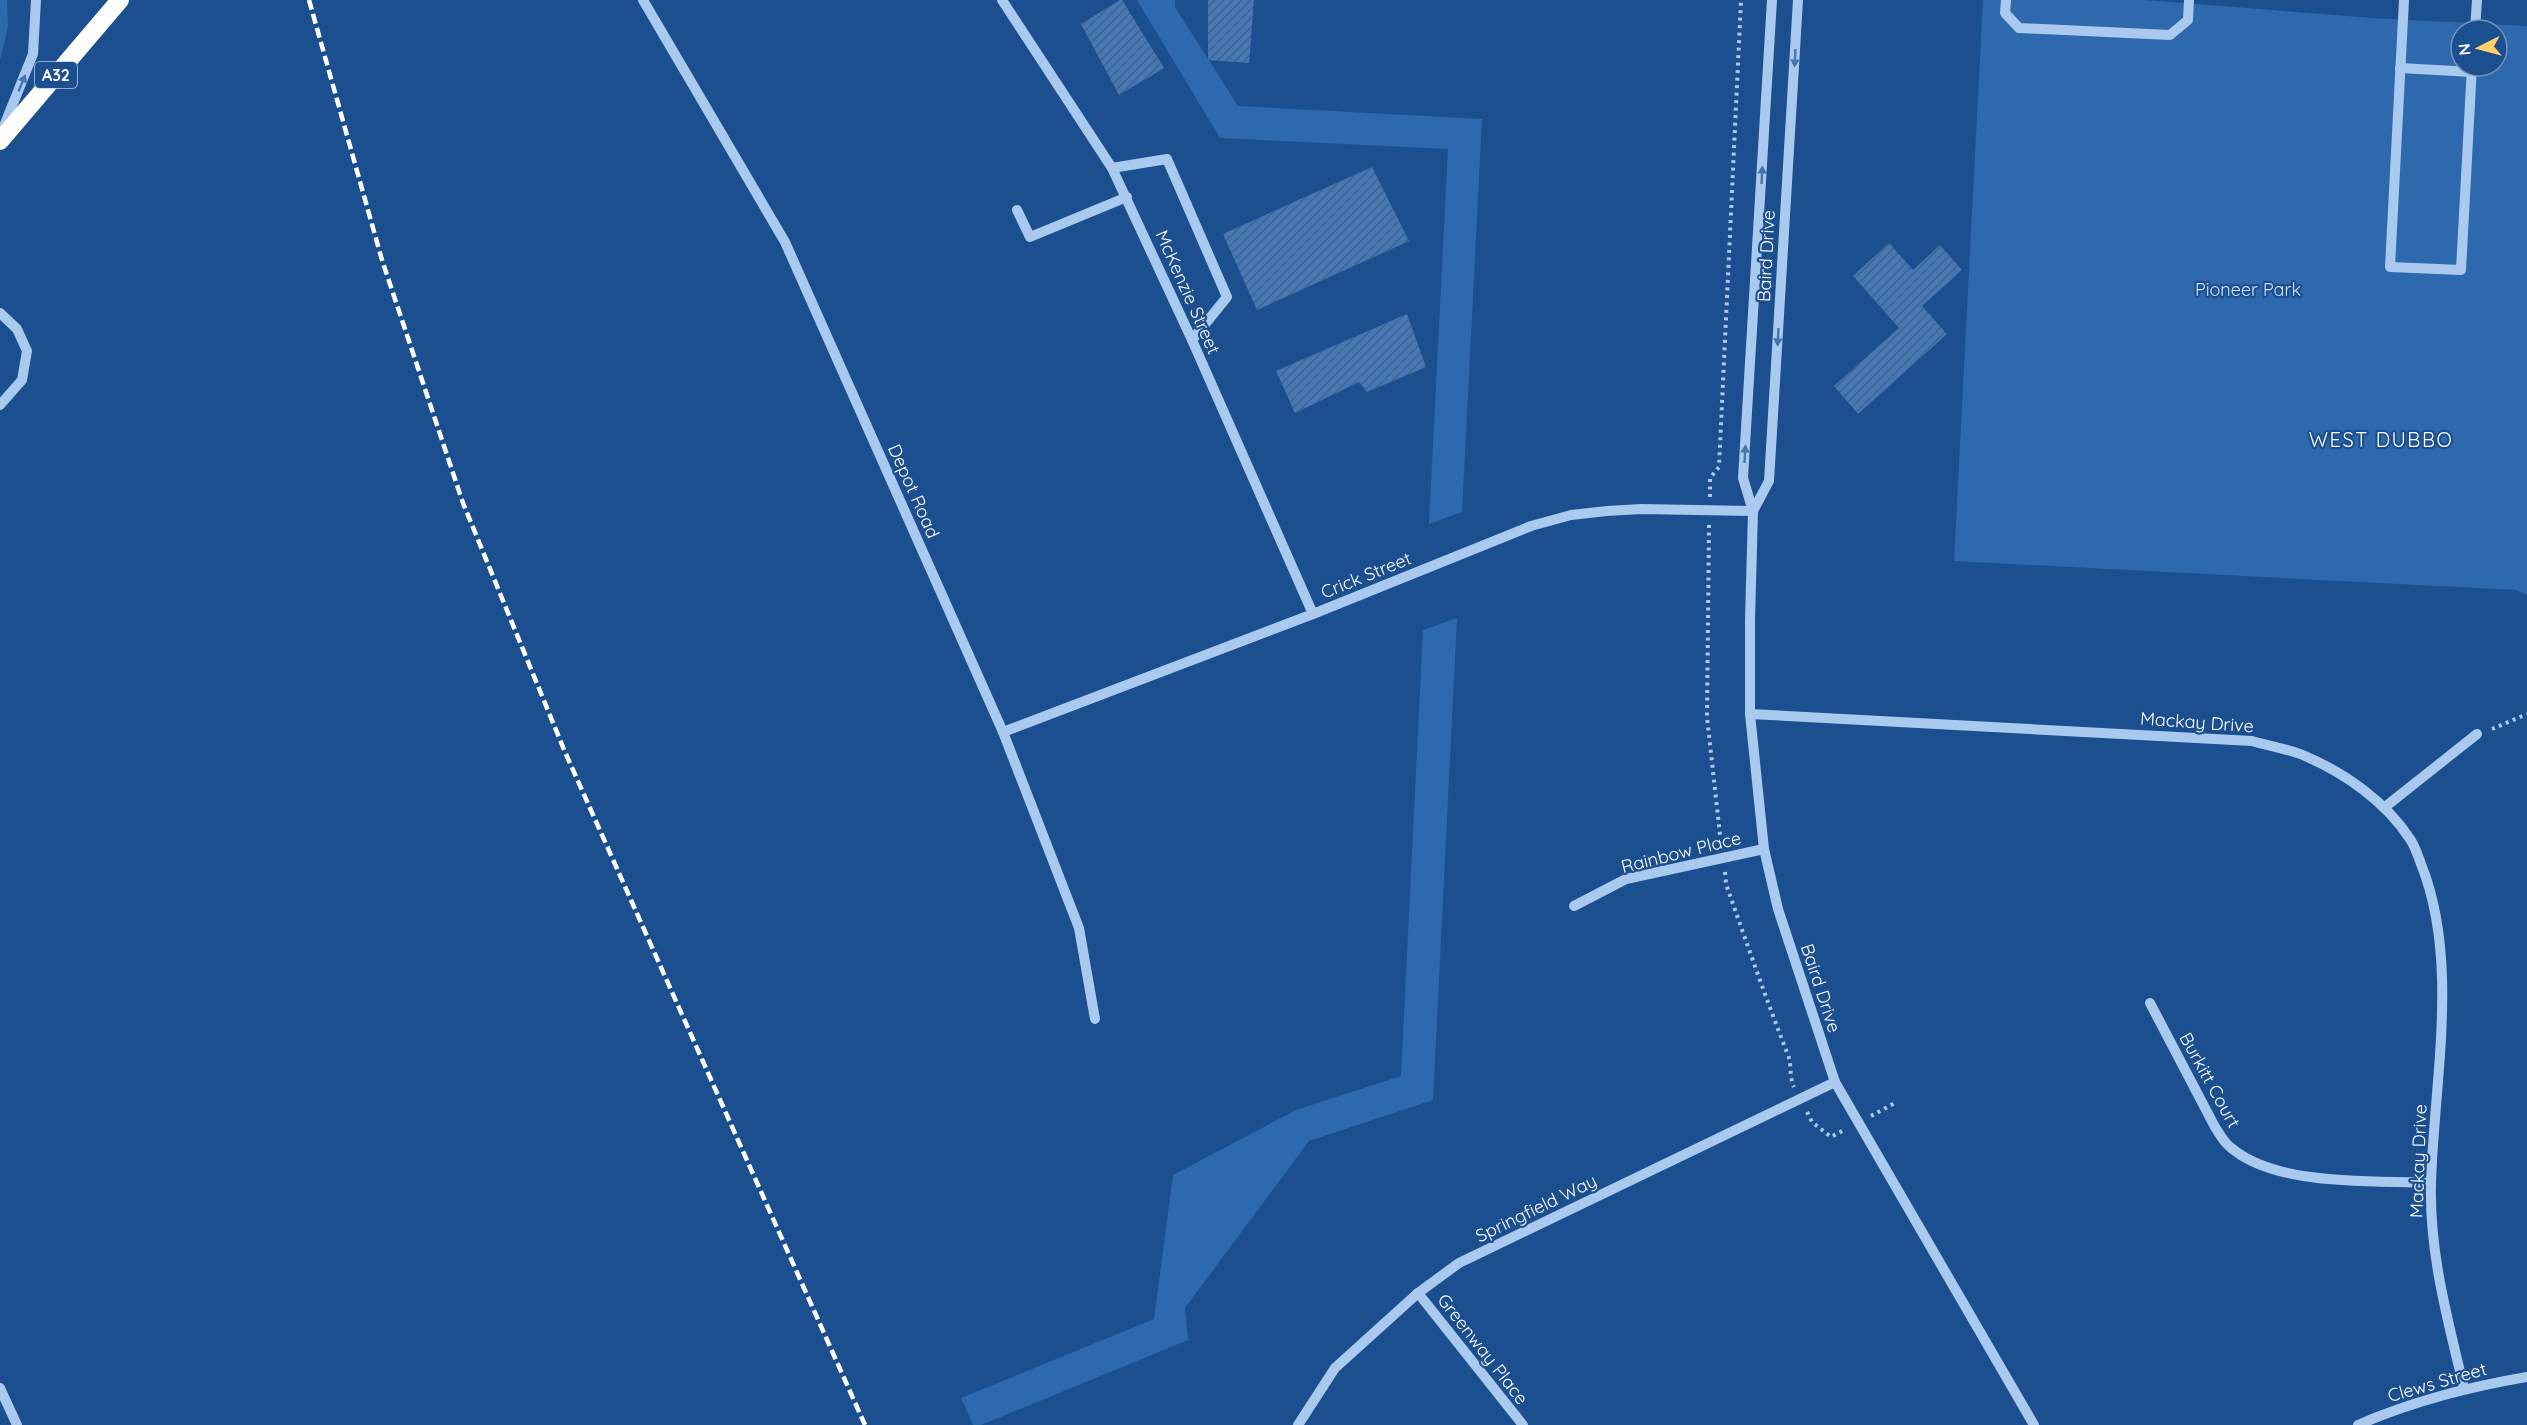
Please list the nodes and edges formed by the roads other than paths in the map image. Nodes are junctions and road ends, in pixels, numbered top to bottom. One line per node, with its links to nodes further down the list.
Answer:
1 (36, 0): 15 (street, one-way to 1)
2 (643, 0): 25 (street, Depot Road)
3 (1002, 0): 16 (street, McKenzie Street)
4 (1772, 0): 22 (street, Baird Drive, one-way to 4)
5 (1798, 0): 22 (street, Baird Drive, one-way to 22)
6 (2006, 0): 7 (street)
7 (2189, 0)
8 (2404, 0): 12 (street)
9 (2477, 0): 11 (street)
10 (112, 3): 15 (highway, A32)
11 (2476, 18)
12 (2400, 68): 13 (street); 14 (street)
13 (2449, 69)
14 (2472, 78)
15 (0, 139)
16 (1112, 168): 17 (street, McKenzie Street); 20 (street)
17 (1127, 197): 18 (street); 20 (street, McKenzie Street)
18 (1017, 210)
19 (0, 313): 21 (street)
20 (1192, 340): 23 (street, McKenzie Street)
21 (0, 405)
22 (1753, 511): 23 (street, Crick Street); 24 (street, Baird Drive)
23 (1313, 614): 25 (street, Crick Street)
24 (1750, 714): 27 (street, Mackay Drive); 28 (street, Baird Drive)
25 (1003, 732): 31 (street, Depot Road)
26 (2477, 734): 27 (street)
27 (2385, 807): 33 (street, Mackay Drive)
28 (1764, 849): 29 (street, Rainbow Place); 32 (street, Baird Drive)
29 (1574, 906)
30 (2150, 1003): 33 (street, Burkitt Court)
31 (1095, 1019)
32 (1835, 1082): 34 (street, Springfield Way); 41 (street, Baird Drive)
33 (2431, 1183): 37 (street, Mackay Drive)
34 (1418, 1293): 39 (street, Springfield Way); 40 (street, Greenway Place)
35 (2527, 1377): 37 (street, Clews Street)
36 (0, 1388): 38 (street)
37 (2464, 1388): 42 (street, Clews Street)
38 (17, 1425)
39 (1298, 1425)
40 (1523, 1425)
41 (2034, 1425)
42 (2358, 1425)

